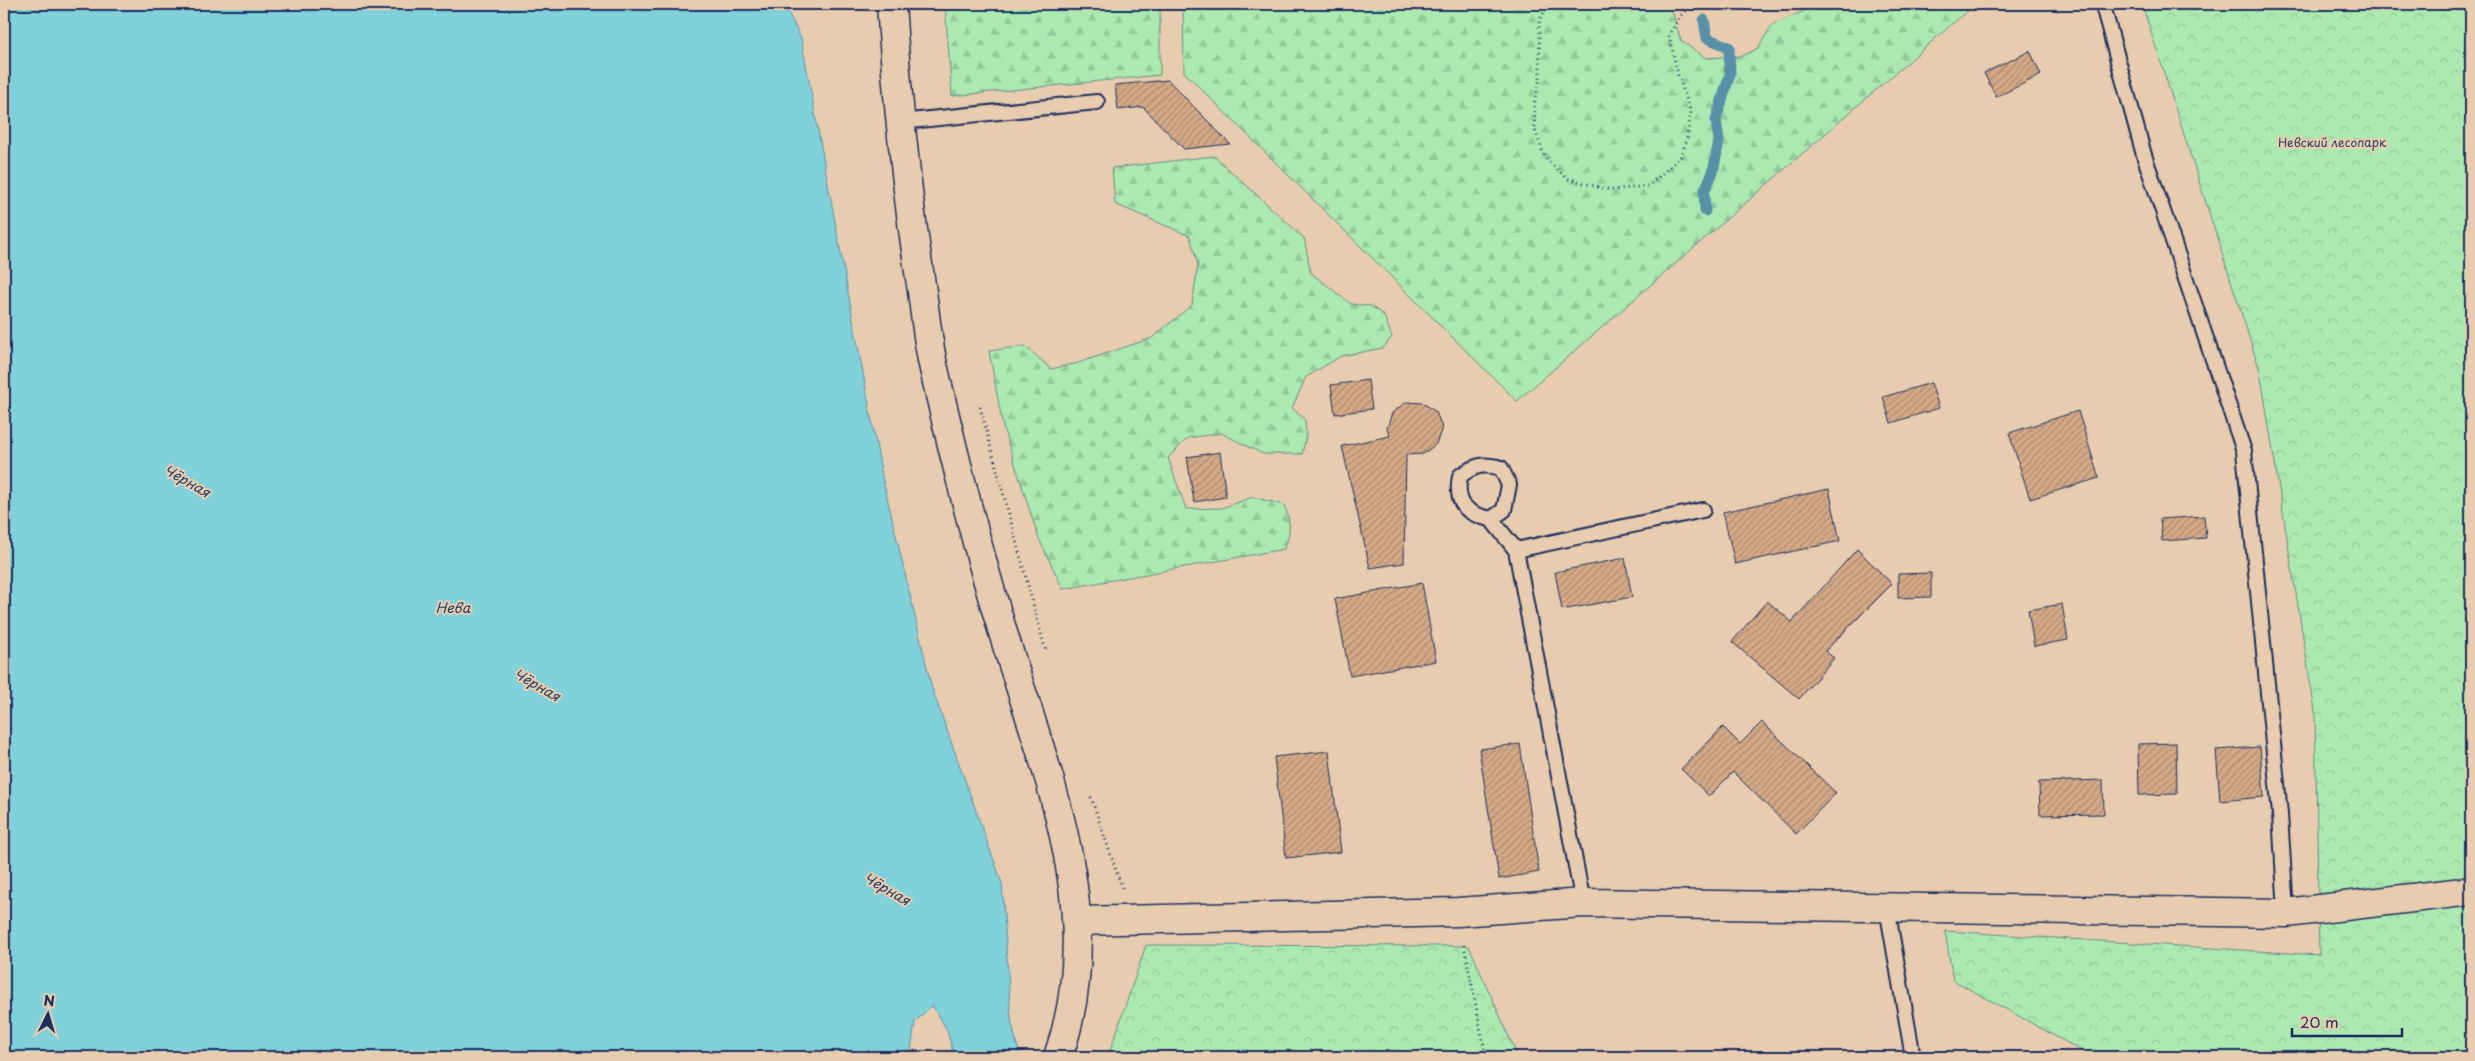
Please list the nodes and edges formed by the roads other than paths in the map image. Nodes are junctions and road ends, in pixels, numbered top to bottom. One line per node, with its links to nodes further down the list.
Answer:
1 (891, 4): 4 (street)
2 (2103, 6): 11 (lane)
3 (1097, 102): 4 (lane)
4 (900, 122): 12 (street)
5 (1703, 510): 7 (lane)
6 (1490, 519): 7 (lane)
7 (1516, 550): 9 (lane)
8 (2471, 891): 11 (street)
9 (1583, 903): 10 (street); 12 (street)
10 (1887, 908): 11 (street); 14 (lane)
11 (2286, 913)
12 (1078, 921): 13 (street)
13 (1058, 1057)
14 (1913, 1057)

